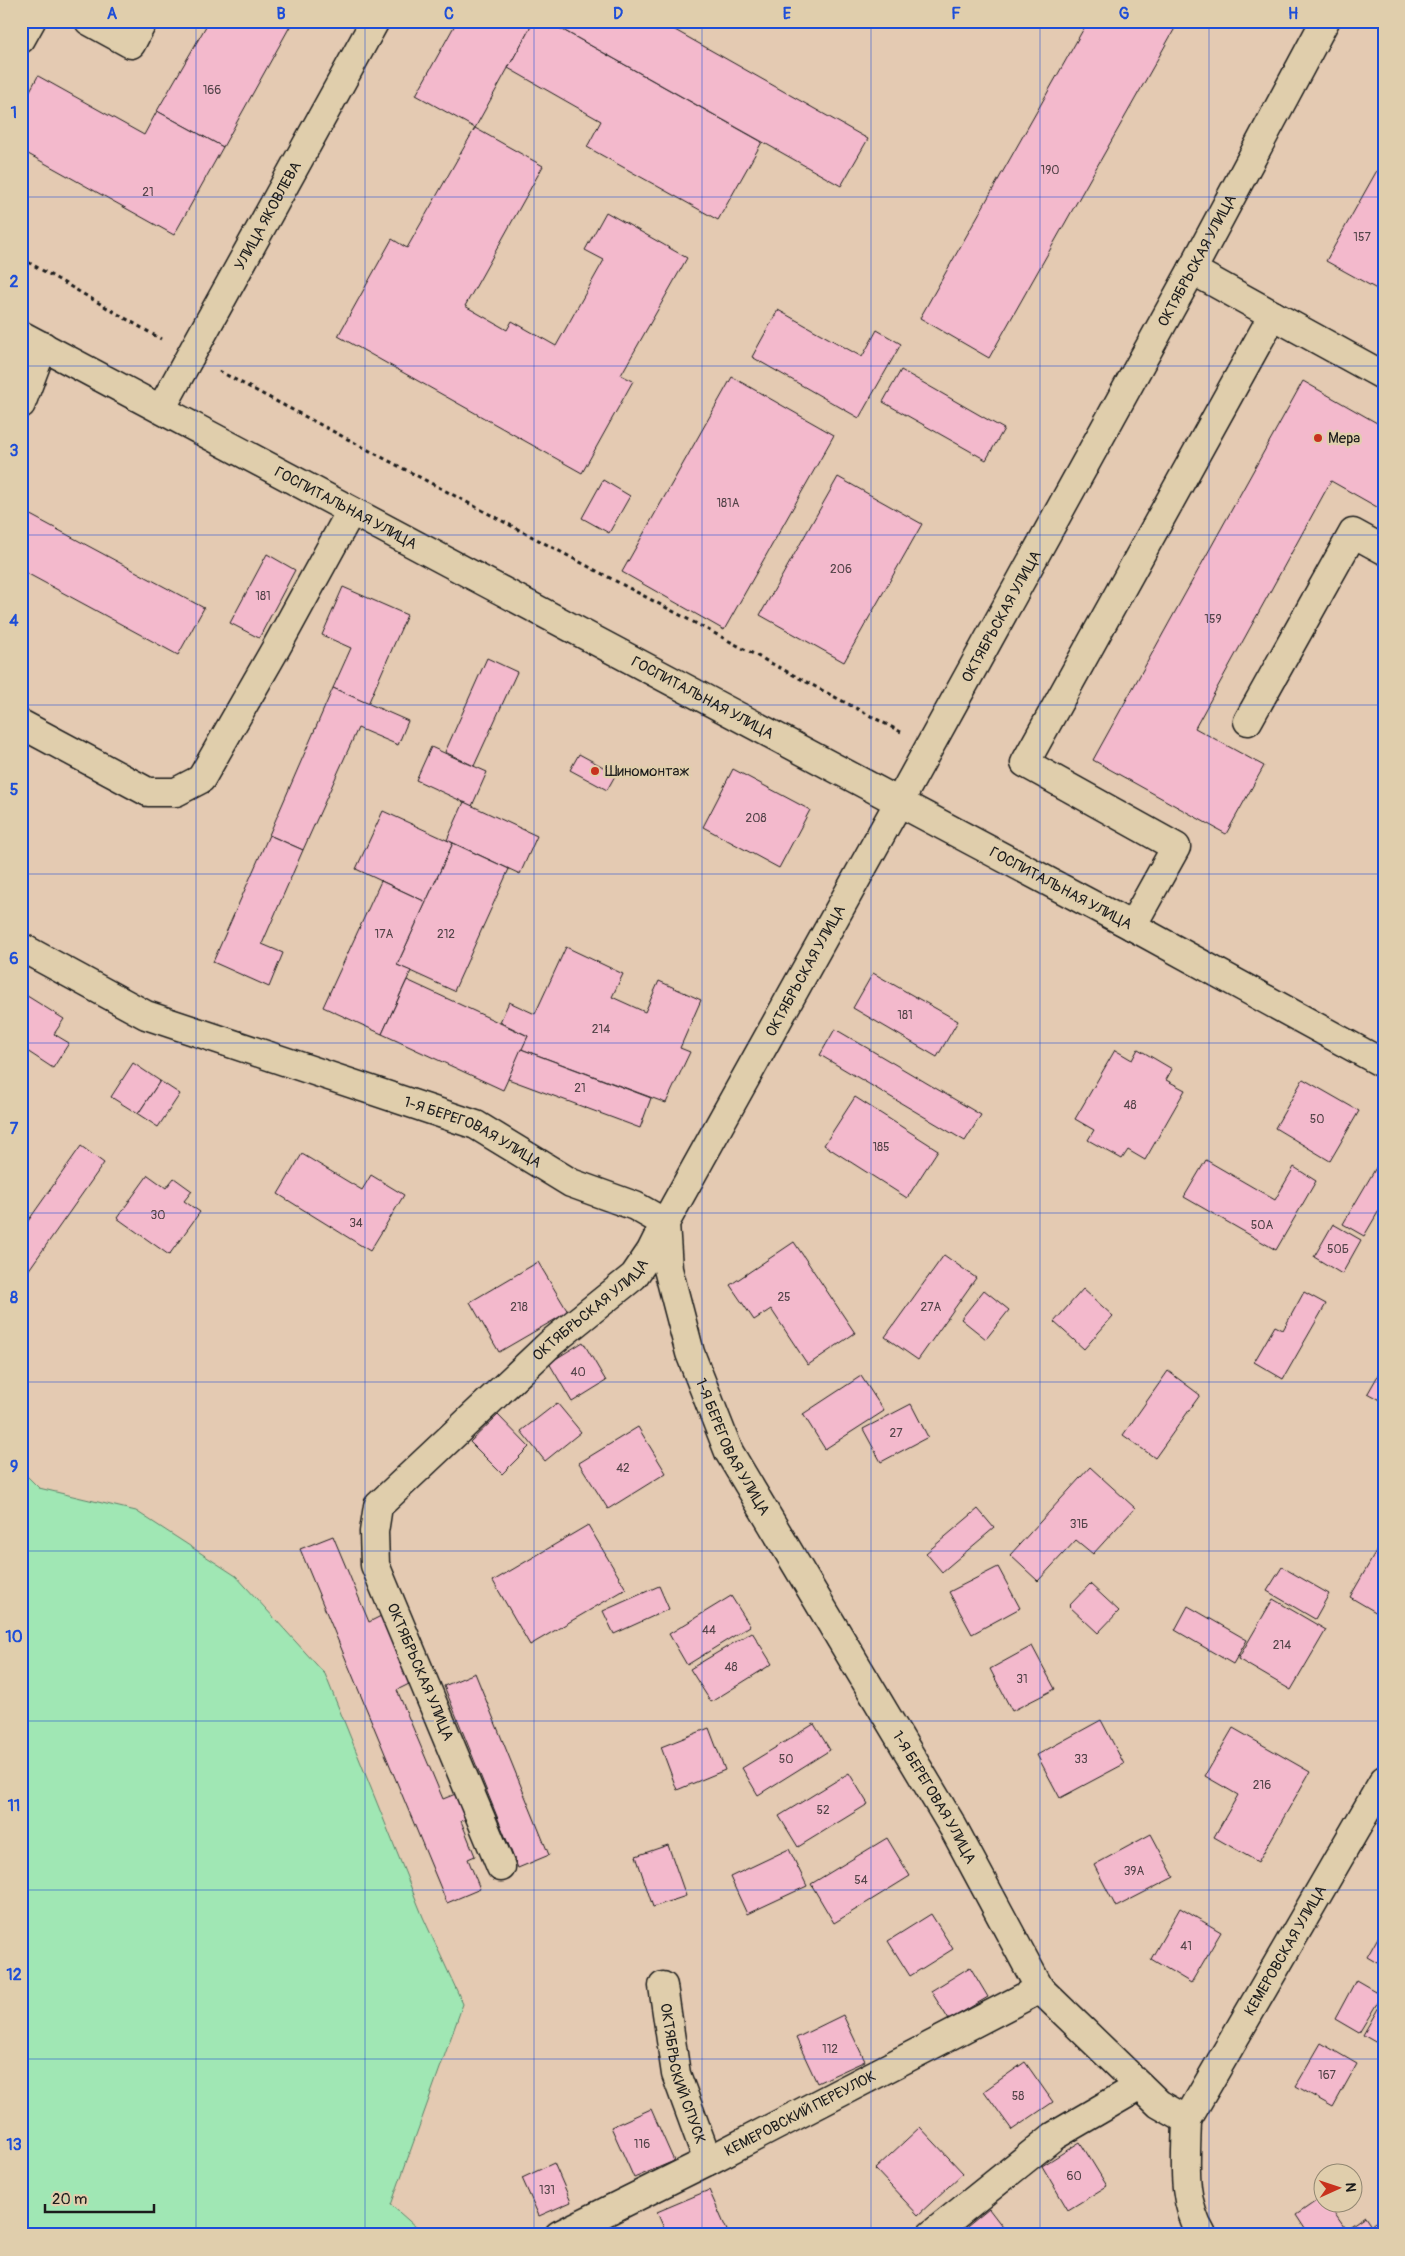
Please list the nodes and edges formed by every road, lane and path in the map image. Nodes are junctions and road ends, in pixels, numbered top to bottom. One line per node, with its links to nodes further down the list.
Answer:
1 (31, 21): 6 (street)
2 (89, 21): 3 (street)
3 (143, 21)
4 (374, 21): 11 (street, УЛИЦА ЯКОВЛЕВА)
5 (1325, 21): 8 (street, ОКТЯБРЬСКАЯ УЛИЦА)
6 (21, 39)
7 (21, 258): 11 (path)
8 (1192, 270): 9 (street); 19 (street, ОКТЯБРЬСКАЯ УЛИЦА)
9 (1273, 315): 12 (street); 21 (street)
10 (28, 340): 13 (street); 14 (street, ГОСПИТАЛЬНАЯ УЛИЦА)
11 (190, 356): 14 (street, УЛИЦА ЯКОВЛЕВА); 19 (path)
12 (1384, 376)
13 (21, 404)
14 (161, 409): 15 (street, ГОСПИТАЛЬНАЯ УЛИЦА)
15 (351, 511): 18 (street); 20 (street, ГОСПИТАЛЬНАЯ УЛИЦА)
16 (1384, 550): 17 (street)
17 (1248, 721)
18 (21, 724)
19 (929, 747): 20 (street, ОКТЯБРЬСКАЯ УЛИЦА)
20 (899, 802): 21 (street, ГОСПИТАЛЬНАЯ УЛИЦА); 24 (street, ОКТЯБРЬСКАЯ УЛИЦА)
21 (1132, 926): 23 (street, ГОСПИТАЛЬНАЯ УЛИЦА)
22 (21, 947): 24 (street, 1-Я БЕРЕГОВАЯ УЛИЦА)
23 (1384, 1064)
24 (665, 1223): 26 (street, ОКТЯБРЬСКАЯ УЛИЦА); 28 (street, 1-Я БЕРЕГОВАЯ УЛИЦА)
25 (1384, 1780): 30 (street, КЕМЕРОВСКАЯ УЛИЦА)
26 (501, 1867)
27 (663, 1986): 31 (street, ОКТЯБРЬСКИЙ СПУСК)
28 (1040, 1988): 29 (street, 1-Я БЕРЕГОВАЯ УЛИЦА); 31 (street, КЕМЕРОВСКИЙ ПЕРЕУЛОК)
29 (1140, 2086): 30 (street, 1-Я БЕРЕГОВАЯ УЛИЦА); 33 (street)
30 (1188, 2120): 34 (street)
31 (708, 2161): 32 (street, КЕМЕРОВСКИЙ ПЕРЕУЛОК)
32 (559, 2235)
33 (931, 2235)
34 (1202, 2235)

